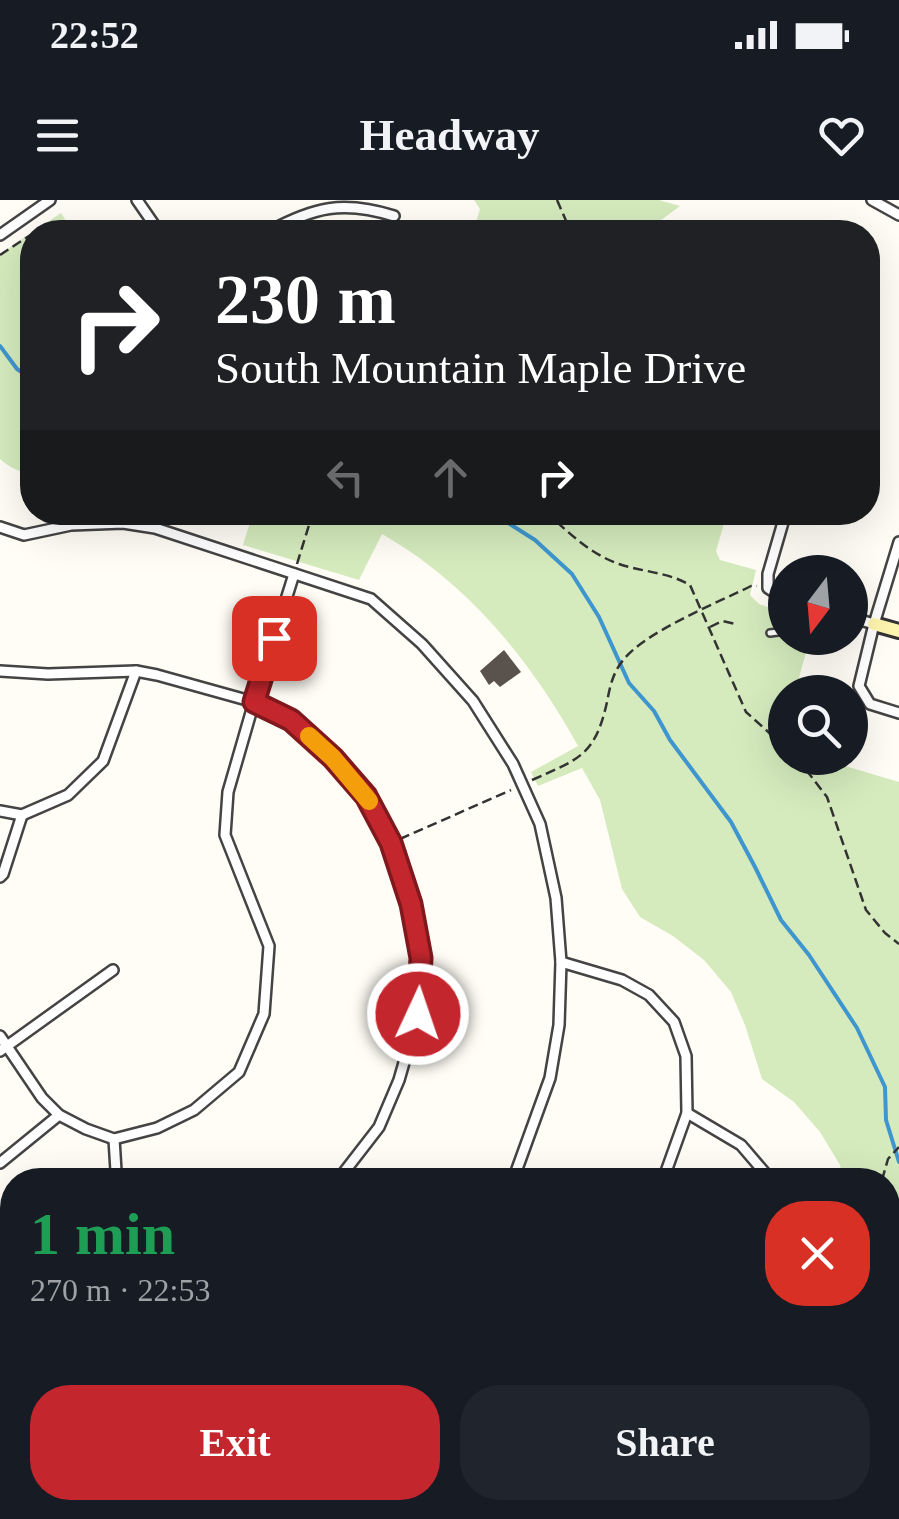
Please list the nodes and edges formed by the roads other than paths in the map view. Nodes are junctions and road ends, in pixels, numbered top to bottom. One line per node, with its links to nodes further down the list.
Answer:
1 (873, 200): 3 (street)
2 (45, 202): 5 (street)
3 (899, 215)
4 (394, 216): 6 (street)
5 (22, 220)
6 (291, 220)
7 (72, 525): 10 (street)
8 (135, 525): 13 (street)
9 (782, 525): 12 (street)
10 (0, 527)
11 (898, 547): 15 (street)
12 (774, 555)
13 (294, 574): 19 (street); 24 (street)
14 (868, 622): 15 (street)
15 (874, 624): 16 (main road); 20 (street)
16 (899, 631)
17 (0, 671): 18 (street)
18 (136, 671): 19 (street); 22 (street)
19 (254, 702): 30 (street); 33 (street)
20 (899, 713)
21 (0, 811): 22 (street)
22 (22, 815): 23 (street)
23 (0, 877)
24 (560, 962): 28 (street); 34 (street)
25 (113, 970): 27 (street)
26 (0, 1036): 27 (street)
27 (3, 1049): 29 (street)
28 (687, 1113): 35 (street); 36 (street)
29 (59, 1114): 30 (street); 31 (street)
30 (114, 1140): 32 (street)
31 (0, 1163)
32 (116, 1168)
33 (347, 1168)
34 (518, 1168)
35 (666, 1168)
36 (761, 1168)

